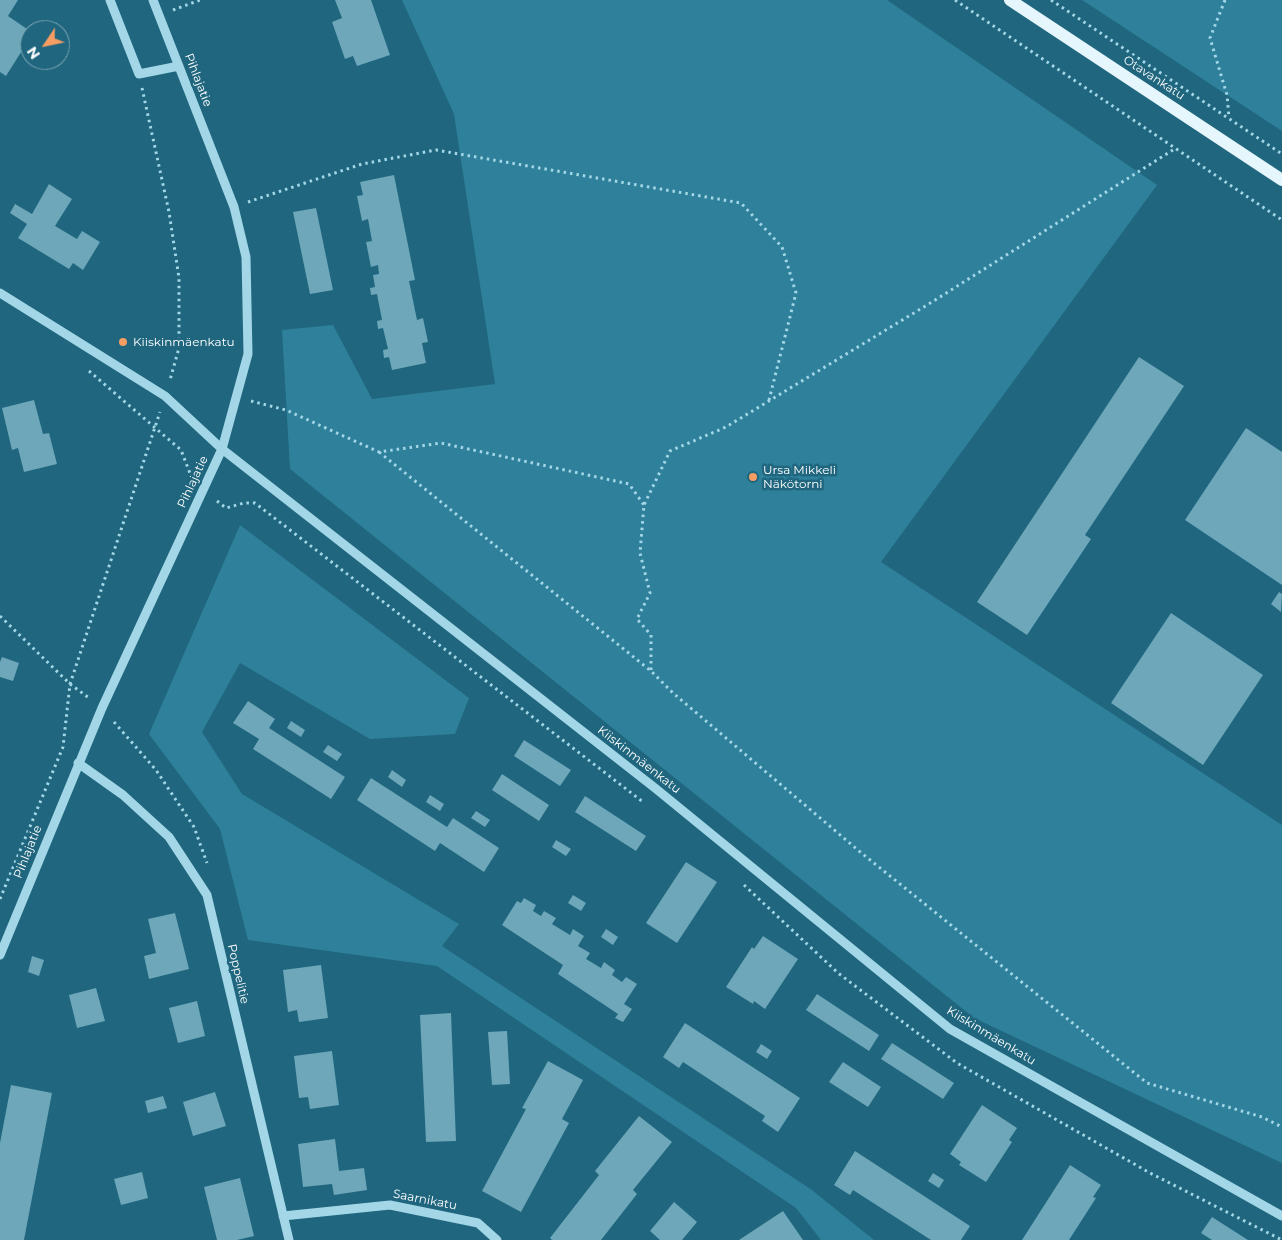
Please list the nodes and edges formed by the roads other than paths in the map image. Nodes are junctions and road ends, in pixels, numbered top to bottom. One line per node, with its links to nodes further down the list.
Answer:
1 (110, 0): 4 (street)
2 (153, 0): 4 (street, Pihlajatie)
3 (1010, 0): 5 (main road, Otavankatu)
4 (180, 66): 7 (street, Pihlajatie)
5 (1282, 180)
6 (0, 293): 7 (street, Kiiskinmäenkatu)
7 (222, 449): 8 (street, Pihlajatie); 11 (street, Kiiskinmäenkatu)
8 (78, 763): 9 (street, Pihlajatie); 10 (street, Poppelitie)
9 (0, 955)
10 (283, 1216): 12 (street, Poppelitie); 13 (street, Saarnikatu)
11 (1282, 1216)
12 (289, 1240)
13 (497, 1240)

